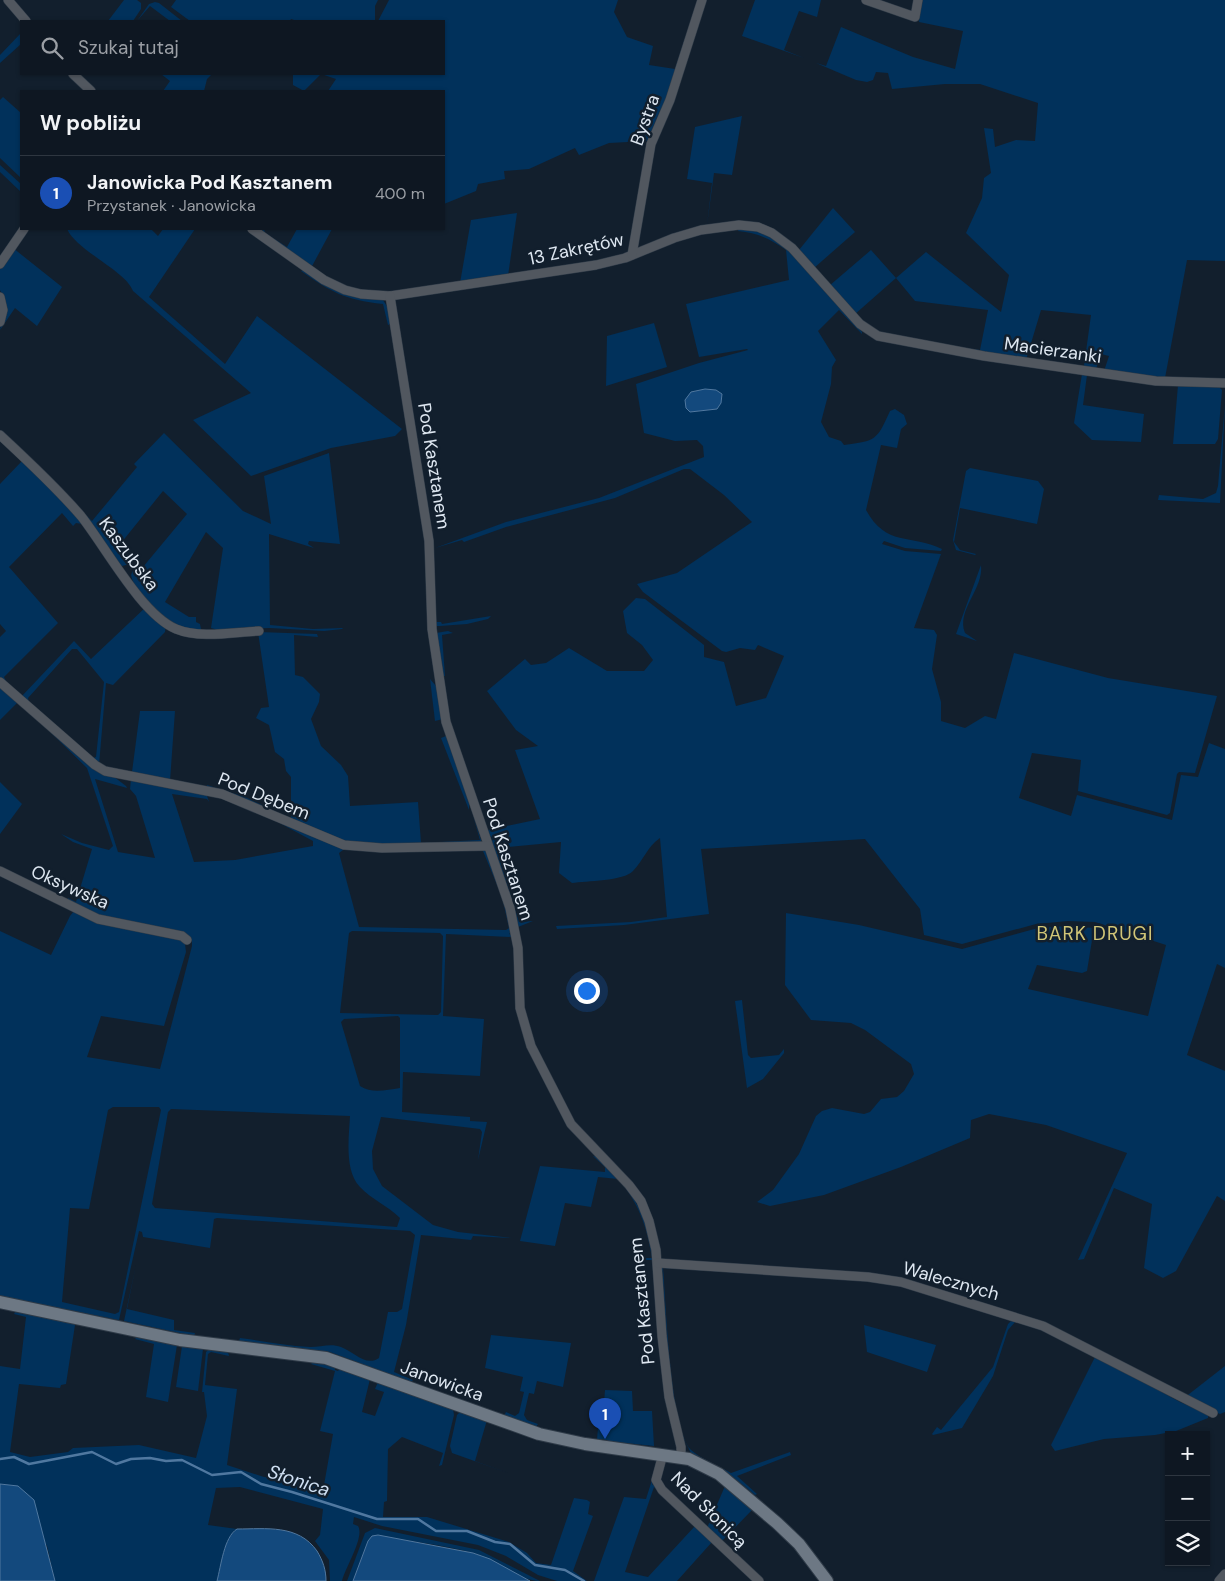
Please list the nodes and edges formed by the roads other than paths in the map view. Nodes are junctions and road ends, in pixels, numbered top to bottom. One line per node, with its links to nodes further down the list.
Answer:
1 (8, 0): 5 (street)
2 (702, 0): 10 (street, Bystra)
3 (866, 0): 4 (street)
4 (918, 0)
5 (25, 20)
6 (74, 75): 7 (street)
7 (90, 90)
8 (23, 230): 11 (street)
9 (253, 230): 12 (street, 13 Zakrętów)
10 (632, 254): 12 (street, 13 Zakrętów); 15 (street, 13 Zakrętów)
11 (0, 264)
12 (390, 296): 20 (street, Pod Kasztanem)
13 (0, 297): 14 (street)
14 (0, 322)
15 (878, 336): 16 (street, Macierzanki)
16 (1225, 383)
17 (0, 435): 18 (street, Kaszubska)
18 (260, 631)
19 (0, 682): 20 (street, Pod Dębem)
20 (488, 846): 23 (street, Pod Kasztanem)
21 (0, 871): 22 (street, Oksywska)
22 (188, 940)
23 (658, 1263): 25 (street, Walecznych); 27 (street, Pod Kasztanem)
24 (0, 1302): 26 (street, Janowicka)
25 (1213, 1413)
26 (663, 1454): 27 (street, Janowicka); 29 (street, Nad Słonicą)
27 (680, 1457): 30 (street, Janowicka)
28 (1225, 1574): 31 (street)
29 (759, 1581)
30 (828, 1581)
31 (1219, 1581)

